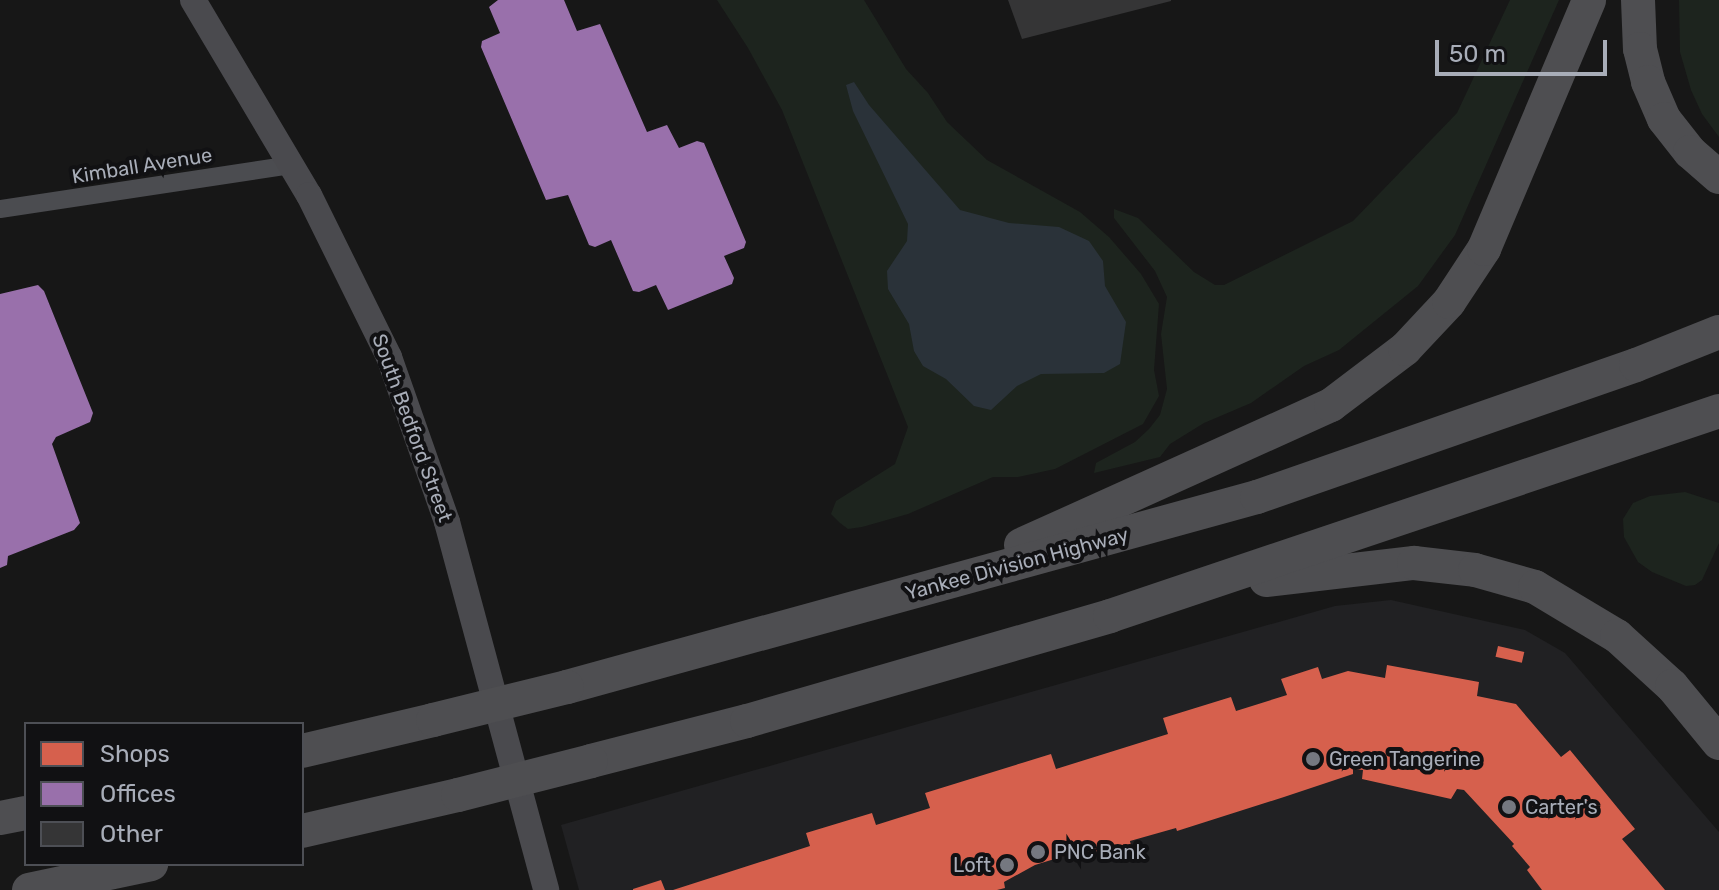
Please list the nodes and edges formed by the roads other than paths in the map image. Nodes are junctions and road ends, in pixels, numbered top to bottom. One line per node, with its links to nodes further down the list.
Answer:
1 (193, 0): 4 (main road, South Bedford Street)
2 (1589, 0): 10 (highway)
3 (1638, 0): 5 (highway)
4 (291, 165): 6 (street, Kimball Avenue); 18 (main road, South Bedford Street)
5 (1719, 177)
6 (0, 209)
7 (1719, 332): 10 (highway, Yankee Division Highway)
8 (1719, 411): 9 (highway)
9 (1194, 588): 11 (highway); 15 (highway, bridge)
10 (886, 600): 12 (highway, Yankee Division Highway, bridge)
11 (1719, 743)
12 (304, 751)
13 (24, 813): 14 (highway)
14 (0, 818)
15 (304, 831)
16 (142, 866): 17 (highway)
17 (29, 890)
18 (546, 890)

